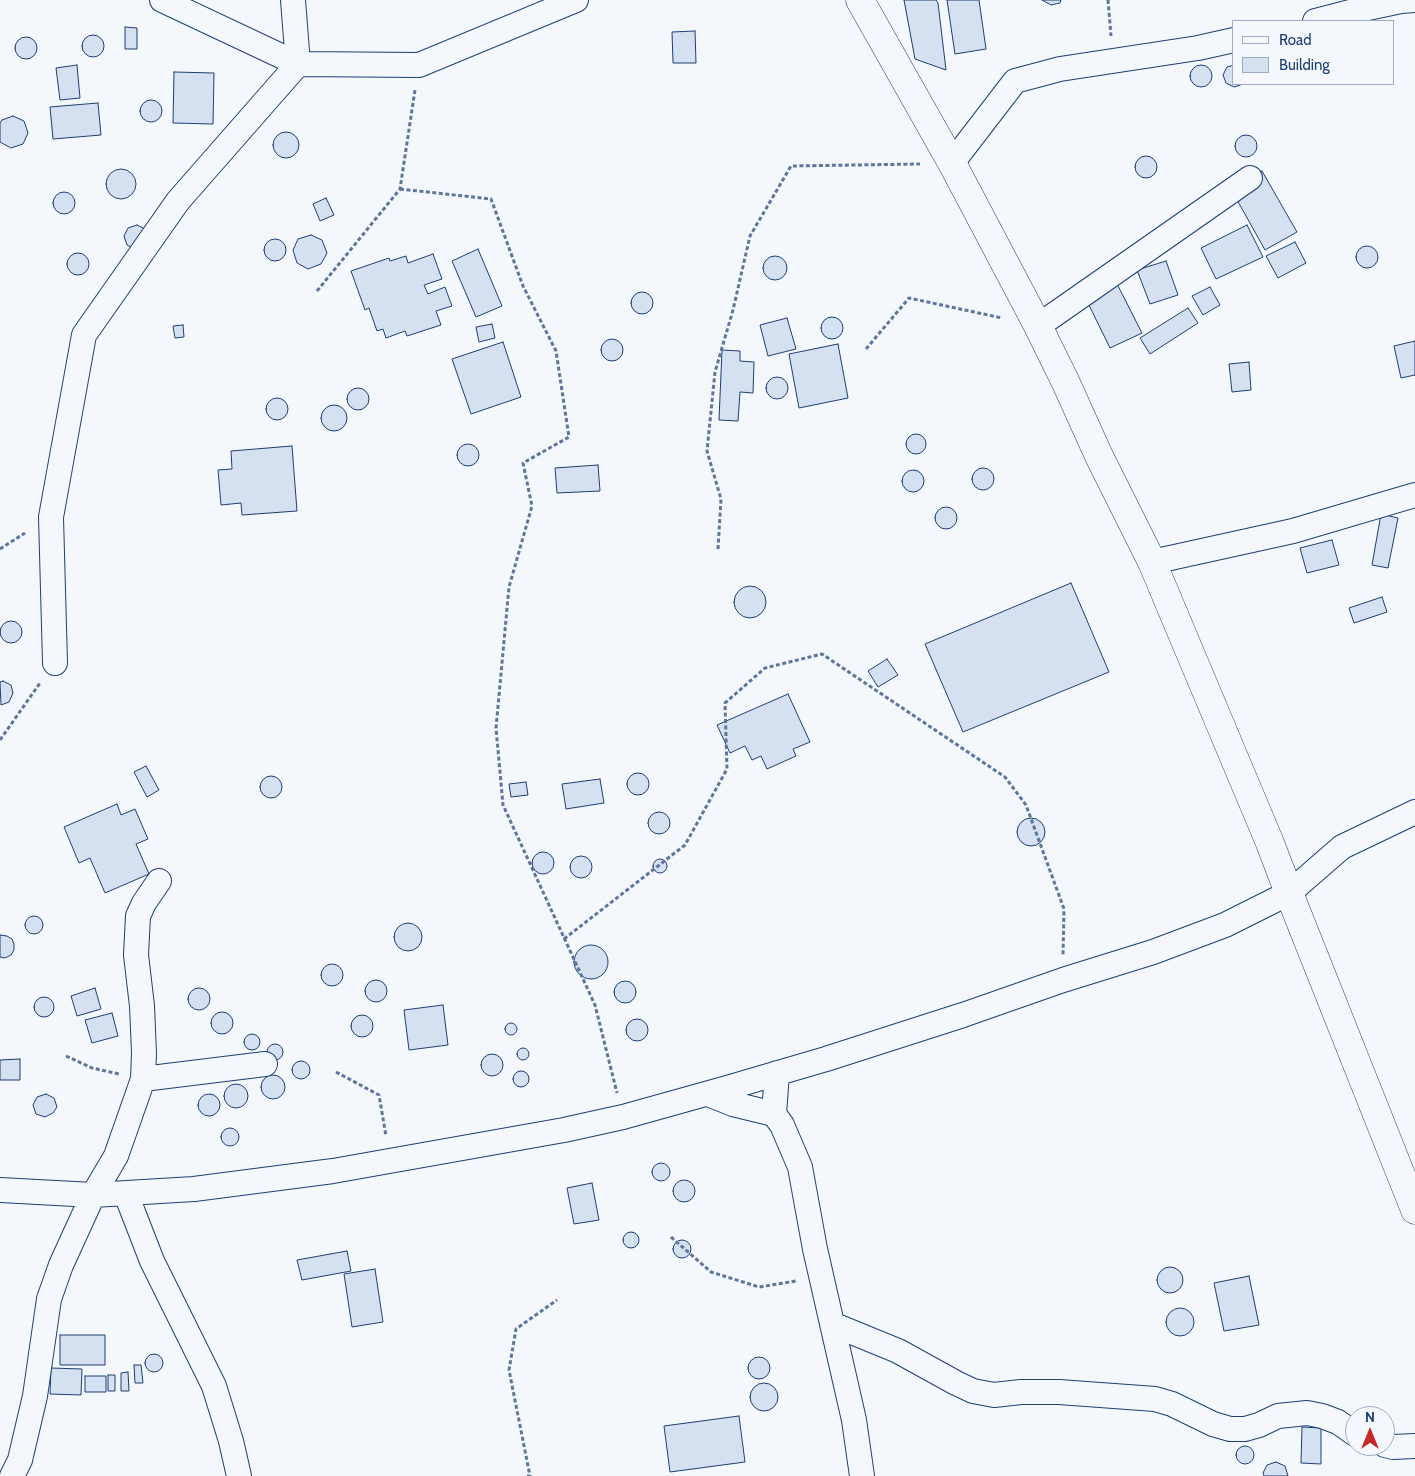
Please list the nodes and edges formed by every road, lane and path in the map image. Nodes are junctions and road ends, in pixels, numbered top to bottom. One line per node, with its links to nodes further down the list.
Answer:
1 (162, 0): 10 (street)
2 (293, 0): 10 (street)
3 (576, 0): 11 (street)
4 (860, 0): 12 (street)
5 (1108, 0): 9 (path)
6 (1415, 0): 7 (street)
7 (1319, 20)
8 (1232, 40): 9 (street)
9 (1114, 62): 12 (street)
10 (298, 64): 11 (street); 21 (street)
11 (419, 65): 14 (path)
12 (952, 163): 16 (street); 19 (path)
13 (1250, 178): 16 (street)
14 (400, 189): 15 (path); 26 (path)
15 (317, 290)
16 (1038, 326): 17 (path); 20 (street)
17 (866, 349)
18 (1415, 495): 20 (street)
19 (718, 549)
20 (1152, 562): 25 (street)
21 (55, 663): 22 (path)
22 (0, 740)
23 (1415, 812): 25 (street)
24 (159, 881): 32 (street)
25 (1289, 893): 27 (street); 41 (street)
26 (564, 939): 27 (path); 35 (path)
27 (1063, 980): 31 (street)
28 (66, 1056): 32 (path)
29 (265, 1064): 32 (street)
30 (336, 1072): 36 (path)
31 (777, 1073): 33 (street); 34 (street)
32 (143, 1079): 37 (street)
33 (708, 1094): 34 (street); 35 (street)
34 (774, 1114): 43 (street)
35 (623, 1117): 39 (street)
36 (386, 1140)
37 (116, 1156): 39 (street); 40 (street)
38 (0, 1190): 40 (street)
39 (132, 1194): 40 (street); 50 (street)
40 (93, 1195): 49 (street)
41 (1415, 1210)
42 (671, 1237): 43 (path)
43 (822, 1277): 45 (street)
44 (557, 1300): 51 (path)
45 (832, 1324): 46 (street); 52 (street)
46 (1345, 1427)
47 (1415, 1446): 48 (street)
48 (1395, 1447)
49 (12, 1476)
50 (240, 1476)
51 (527, 1476)
52 (862, 1476)

